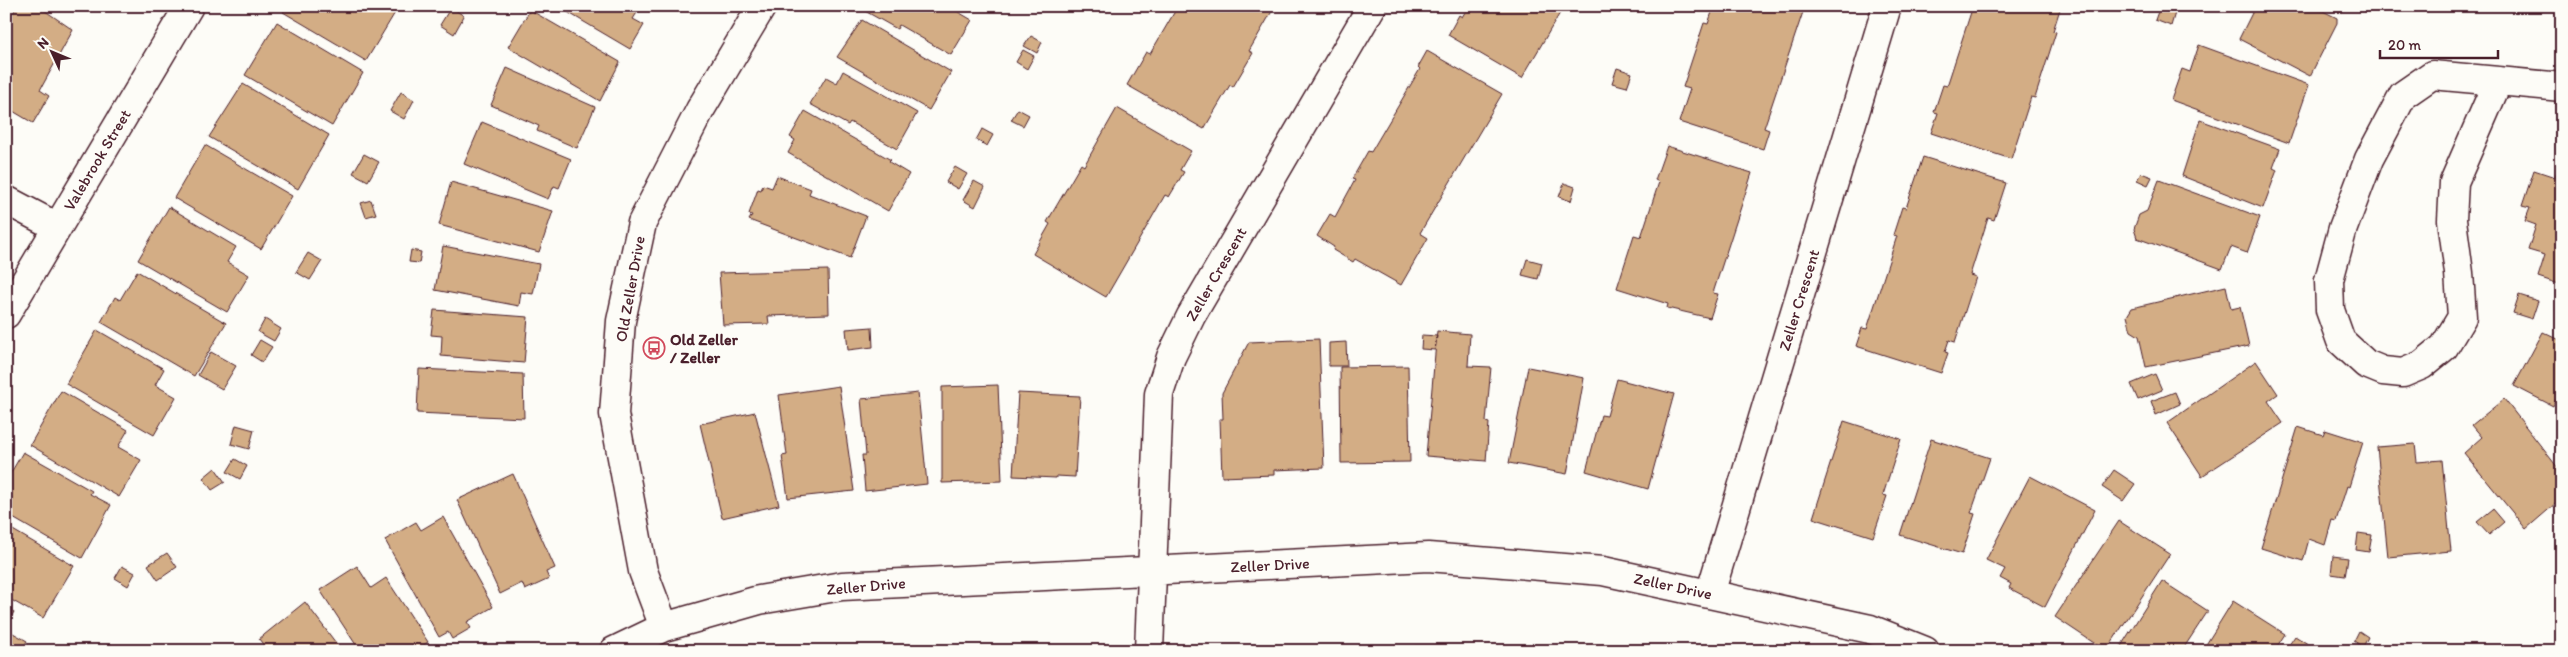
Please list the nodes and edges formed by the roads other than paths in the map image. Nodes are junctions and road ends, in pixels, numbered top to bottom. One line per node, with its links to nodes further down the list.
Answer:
1 (189, 6): 8 (street, Valebrook Street)
2 (762, 6): 12 (street, Old Zeller Drive)
3 (1372, 6): 10 (street, Zeller Crescent)
4 (1888, 6): 11 (street, Zeller Crescent)
5 (2498, 81): 5 (street); 6 (street)
6 (2562, 87)
7 (6, 200): 8 (street)
8 (58, 227): 9 (street, Valebrook Street)
9 (6, 314)
10 (1154, 570): 11 (street, Zeller Drive); 12 (street, Zeller Drive); 14 (street, Zeller Crescent)
11 (1710, 594): 15 (street, Zeller Drive)
12 (664, 627): 13 (street, Zeller Drive)
13 (614, 651)
14 (1149, 651)
15 (1926, 651)

